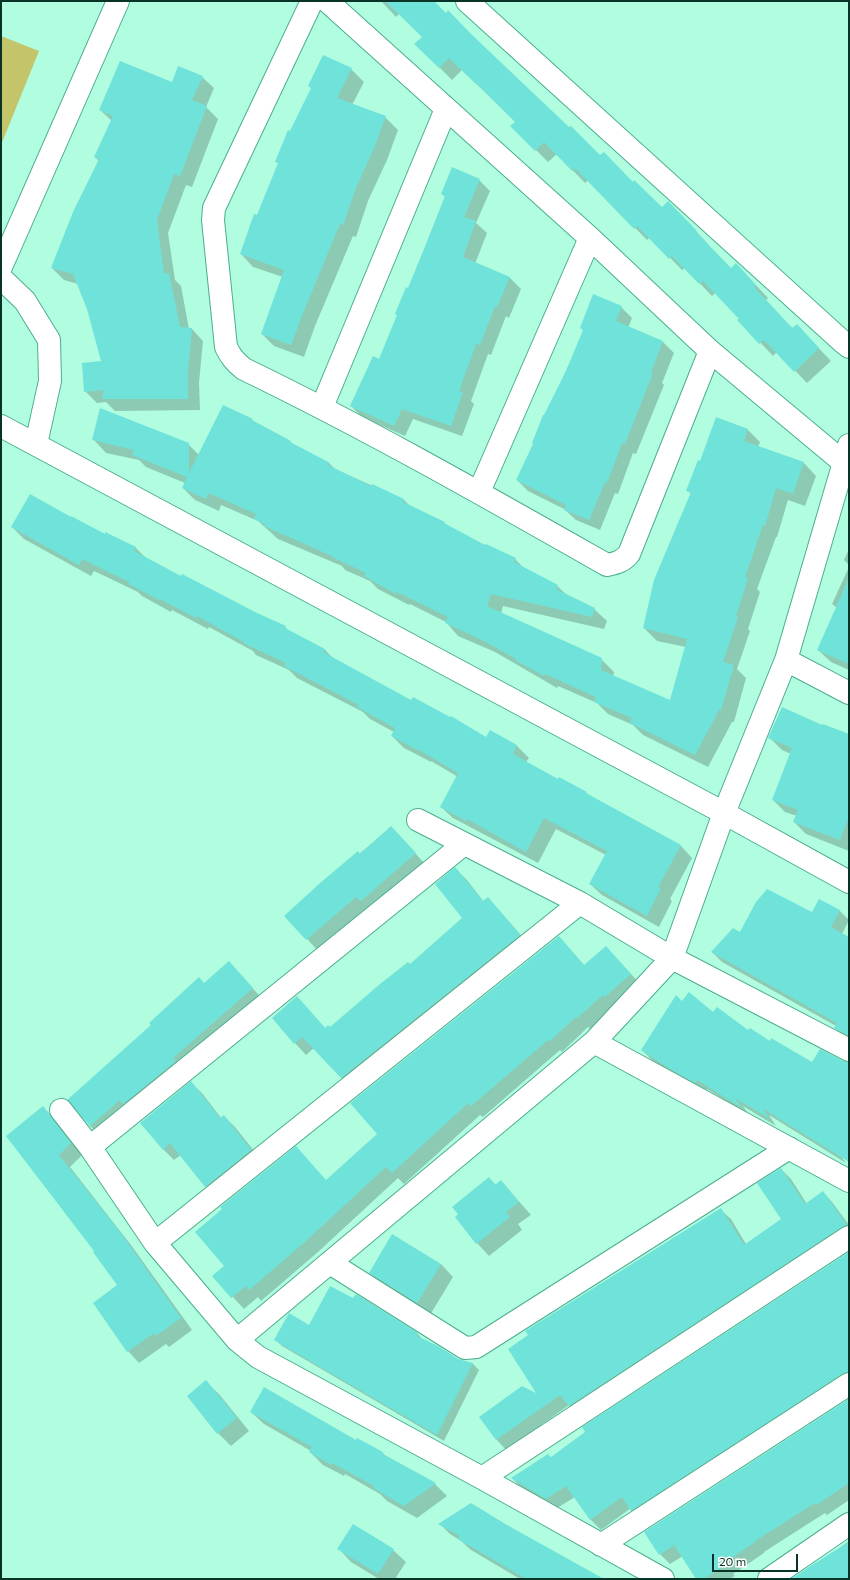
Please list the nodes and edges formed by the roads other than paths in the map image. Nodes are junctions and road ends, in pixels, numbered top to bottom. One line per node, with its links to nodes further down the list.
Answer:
1 (118, 1): 7 (street)
2 (312, 1): 11 (street)
3 (327, 1): 5 (street)
4 (467, 1): 9 (street)
5 (446, 109): 6 (street); 11 (street)
6 (590, 238): 10 (street); 15 (street)
7 (1, 267)
8 (1, 278): 13 (street)
9 (849, 347)
10 (710, 351): 14 (street); 15 (street)
11 (322, 407): 15 (street)
12 (1, 426): 13 (street)
13 (36, 444): 18 (street)
14 (847, 457): 16 (street)
15 (479, 492)
16 (786, 660): 17 (street); 18 (street)
17 (849, 693)
18 (724, 813): 21 (street); 23 (street)
19 (418, 820): 20 (street)
20 (464, 844): 22 (street); 27 (street)
21 (849, 882)
22 (580, 903): 23 (street); 31 (street)
23 (672, 958): 24 (street); 25 (street)
24 (594, 1042): 28 (street); 32 (street)
25 (849, 1050)
26 (61, 1110): 27 (street)
27 (90, 1147): 31 (street)
28 (789, 1148): 29 (street); 32 (street)
29 (849, 1181)
30 (849, 1237): 35 (street)
31 (155, 1243): 33 (street)
32 (330, 1263): 33 (street)
33 (237, 1340): 35 (street)
34 (849, 1384): 37 (street)
35 (482, 1478): 37 (street)
36 (849, 1524): 39 (street)
37 (601, 1545): 38 (street)
38 (663, 1579)
39 (768, 1579)

